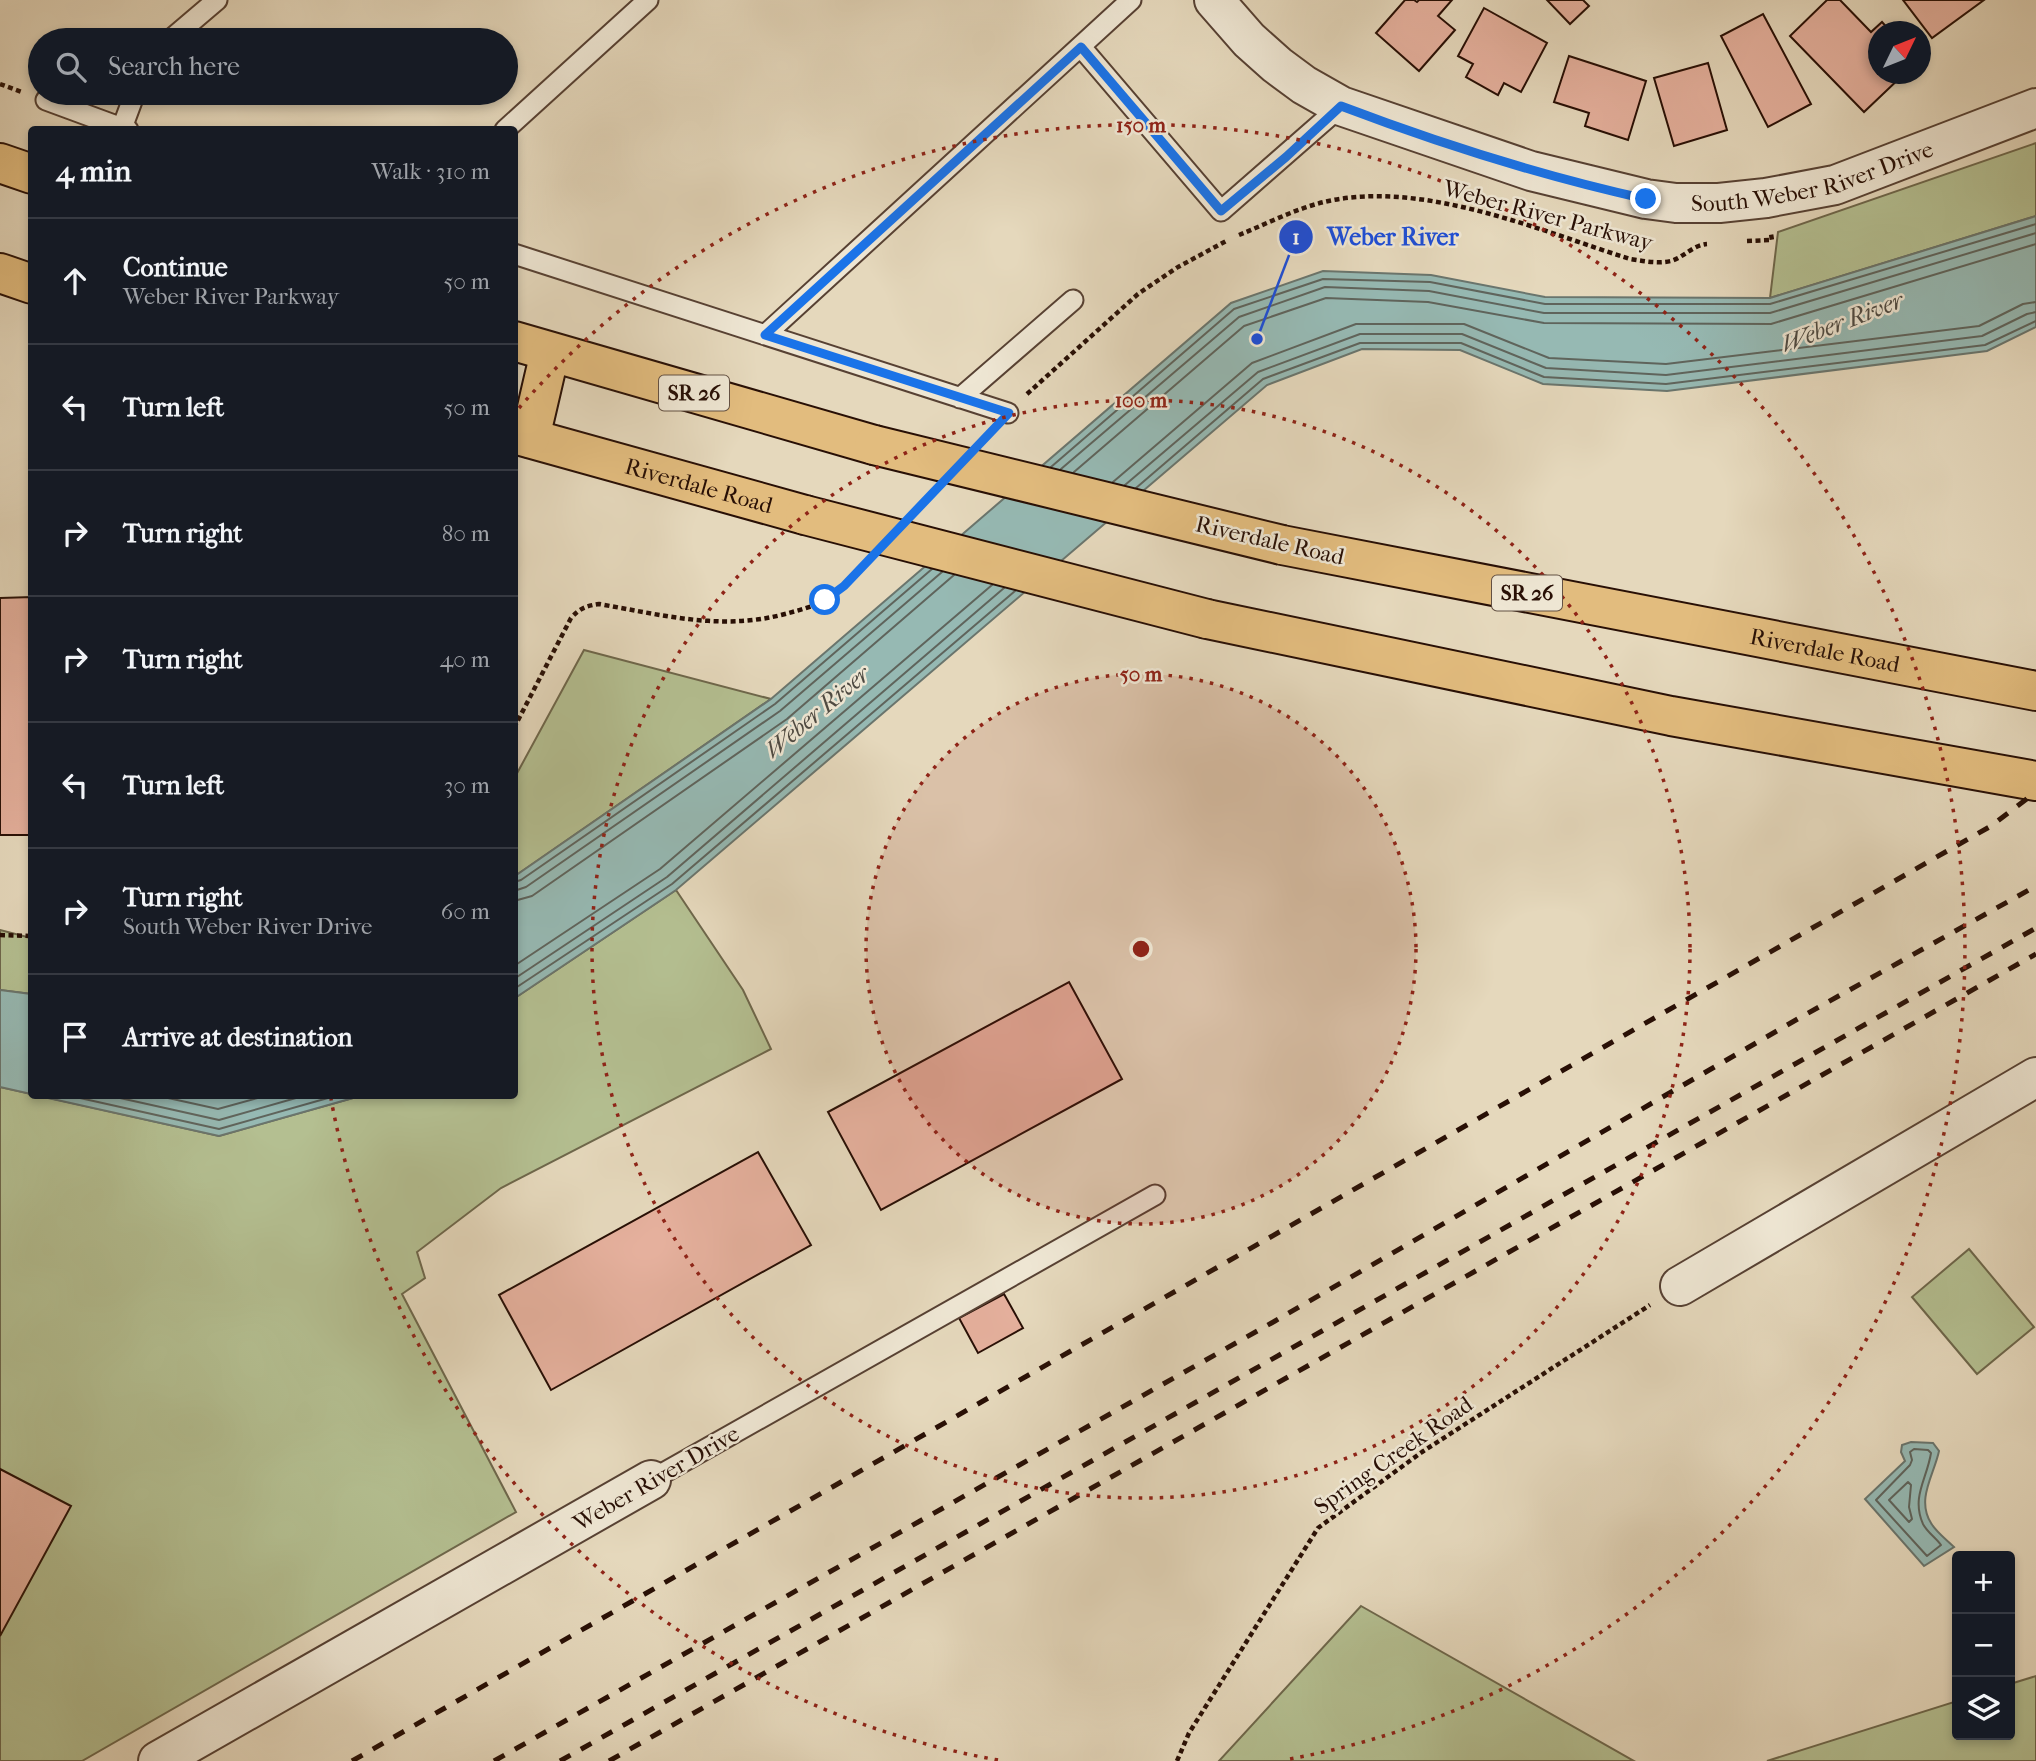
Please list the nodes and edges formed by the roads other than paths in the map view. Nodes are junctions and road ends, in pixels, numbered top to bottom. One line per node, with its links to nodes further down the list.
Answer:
1 (217, 0): 5 (lane)
2 (648, 0): 13 (lane)
3 (1131, 0): 6 (lane)
4 (1214, 0): 9 (street, South Weber River Drive)
5 (184, 28)
6 (1081, 47): 9 (lane); 20 (lane)
7 (60, 105): 11 (lane)
8 (132, 105): 12 (lane)
9 (1341, 106): 10 (street, South Weber River Drive)
10 (2036, 108)
11 (117, 126)
12 (126, 126)
13 (509, 126)
14 (0, 163): 15 (main road)
15 (28, 173)
16 (518, 255): 20 (lane)
17 (0, 273): 18 (main road)
18 (28, 284)
19 (1073, 300): 23 (lane)
20 (765, 335): 23 (lane)
21 (518, 342): 22 (main road, Riverdale Road / SR 26)
22 (550, 352): 25 (main road); 26 (main road, Riverdale Road / SR 26, bridge)
23 (960, 398): 24 (lane)
24 (1009, 413)
25 (522, 436): 27 (main road, Riverdale Road, bridge)
26 (2036, 691)
27 (2036, 781)
28 (2036, 1077): 30 (street)
29 (1155, 1195): 31 (lane, Weber River Drive)
30 (1680, 1286)
31 (651, 1480): 32 (street, Weber River Drive)
32 (158, 1761)

